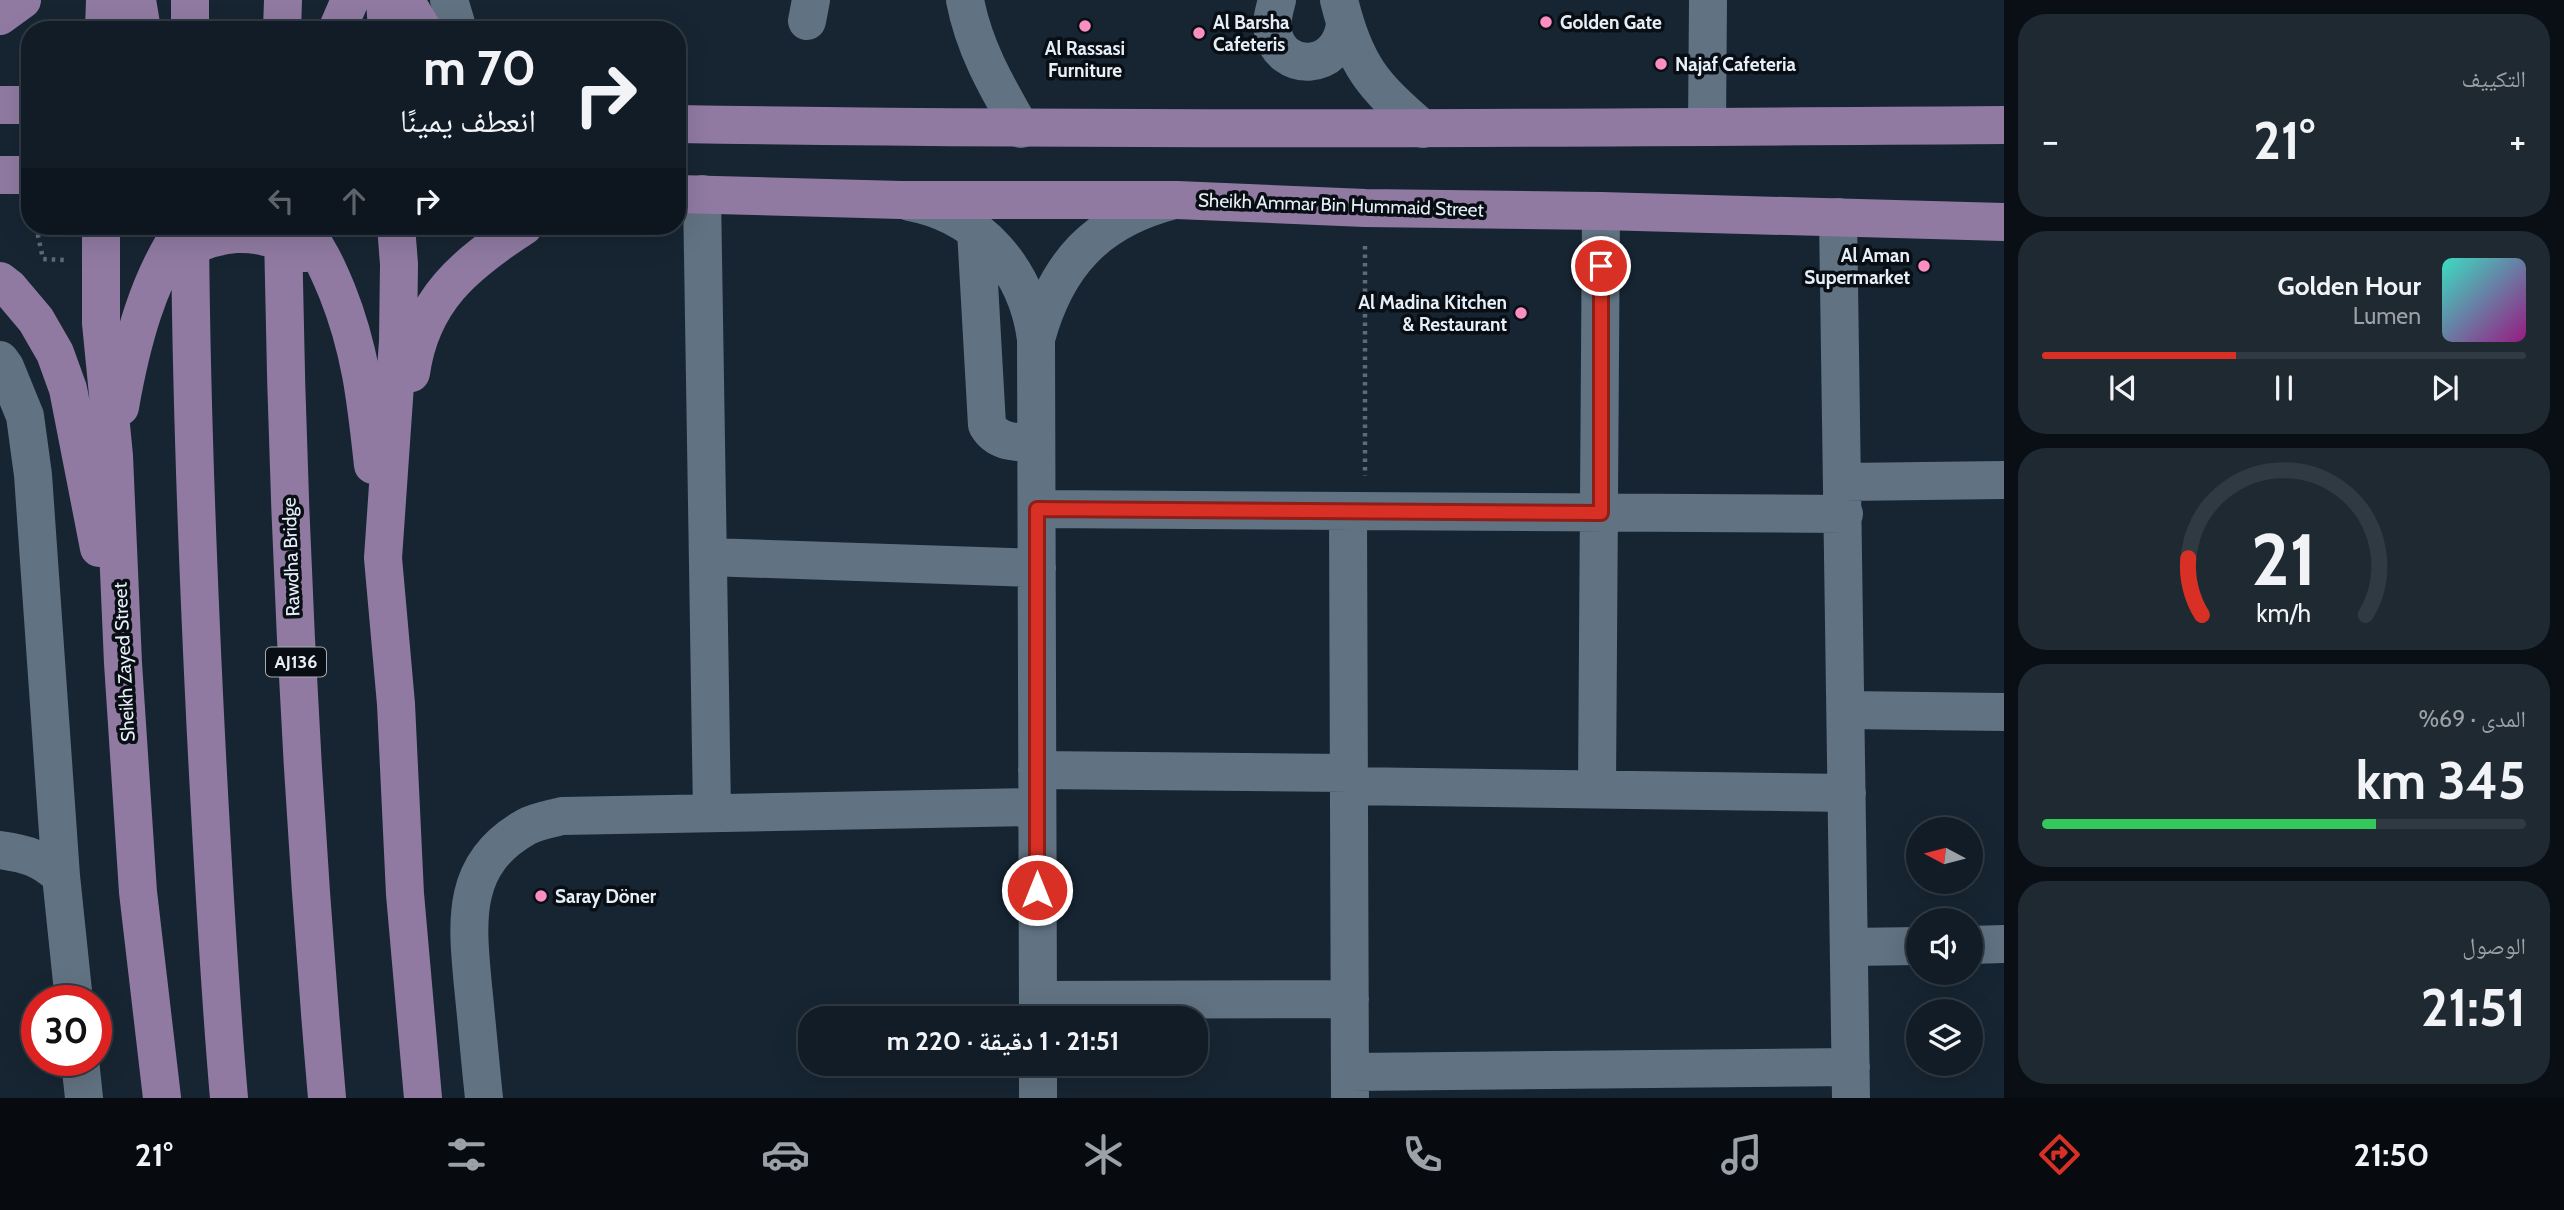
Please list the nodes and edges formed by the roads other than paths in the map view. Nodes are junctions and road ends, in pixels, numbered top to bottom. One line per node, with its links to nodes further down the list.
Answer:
1 (22, 0): 14 (main road)
2 (105, 0): 15 (main road)
3 (138, 0): 16 (main road)
4 (190, 0): 17 (main road)
5 (283, 0): 18 (main road)
6 (349, 0): 19 (main road)
7 (385, 0): 20 (main road)
8 (405, 0): 21 (main road)
9 (449, 0): 22 (street)
10 (965, 0): 28 (street)
11 (1277, 0): 13 (street)
12 (1708, 0): 27 (street)
13 (1342, 12): 29 (street)
14 (0, 16)
15 (104, 21)
16 (141, 21)
17 (190, 21)
18 (282, 21)
19 (341, 21)
20 (386, 21)
21 (418, 21)
22 (455, 21)
23 (0, 105): 24 (main road)
24 (21, 105)
25 (686, 124): 28 (main road)
26 (2004, 125): 27 (main road)
27 (1707, 127): 29 (main road)
28 (1021, 129): 29 (main road)
29 (1423, 129)
30 (0, 175): 31 (main road)
31 (21, 175)
32 (690, 194): 34 (main road, Sheikh Ammar Bin Hummaid Street); 60 (street)
33 (1177, 200): 34 (main road, Sheikh Ammar Bin Hummaid Street); 35 (main road, Sheikh Ammar Bin Hummaid Street); 51 (street)
34 (901, 201): 38 (street)
35 (1601, 211): 36 (main road, Sheikh Ammar Bin Hummaid Street); 59 (street)
36 (1838, 217): 37 (main road, Sheikh Ammar Bin Hummaid Street); 56 (street)
37 (2004, 222)
38 (976, 230): 51 (street); 53 (street)
39 (182, 235): 48 (main road)
40 (188, 235): 89 (main road)
41 (223, 235): 48 (main road)
42 (259, 235): 49 (main road)
43 (283, 235): 90 (main road, Rawdha Bridge / AJ136)
44 (305, 235): 49 (main road)
45 (397, 235): 61 (main road)
46 (510, 235): 64 (main road)
47 (100, 244): 54 (main road, Sheikh Zayed Street)
48 (160, 266): 54 (main road)
49 (327, 266): 61 (main road)
50 (0, 281): 63 (main road)
51 (1036, 339): 53 (street)
52 (0, 360): 73 (street)
53 (1036, 443): 57 (street)
54 (114, 456): 63 (main road, Sheikh Zayed Street)
55 (2004, 480): 56 (street)
56 (1844, 498): 59 (street); 65 (street)
57 (1037, 509): 58 (street); 62 (street)
58 (1357, 511): 59 (street); 67 (street)
59 (1601, 513): 69 (street)
60 (708, 557): 62 (street); 71 (street)
61 (383, 558): 64 (main road)
62 (1037, 568): 68 (street)
63 (123, 663): 88 (main road, Sheikh Zayed Street)
64 (396, 704): 91 (main road)
65 (1846, 710): 66 (street); 70 (street)
66 (2004, 712)
67 (1350, 779): 68 (street); 69 (street); 79 (street)
68 (1037, 789): 71 (street); 80 (street)
69 (1597, 789): 70 (street)
70 (1847, 793): 77 (street)
71 (712, 813): 92 (street)
72 (0, 850): 73 (street)
73 (61, 876): 78 (street)
74 (2004, 944): 75 (street)
75 (1983, 945)
76 (1906, 946): 77 (street)
77 (1850, 947): 84 (street)
78 (72, 985)
79 (1350, 999): 81 (street); 86 (street)
80 (1038, 1006)
81 (1132, 1006)
82 (81, 1076): 87 (street)
83 (1038, 1076): 93 (street)
84 (1851, 1082): 85 (street)
85 (1597, 1084): 86 (street)
86 (1350, 1085)
87 (83, 1098)
88 (162, 1098)
89 (229, 1098)
90 (327, 1098)
91 (423, 1098)
92 (484, 1098)
93 (1038, 1098)

